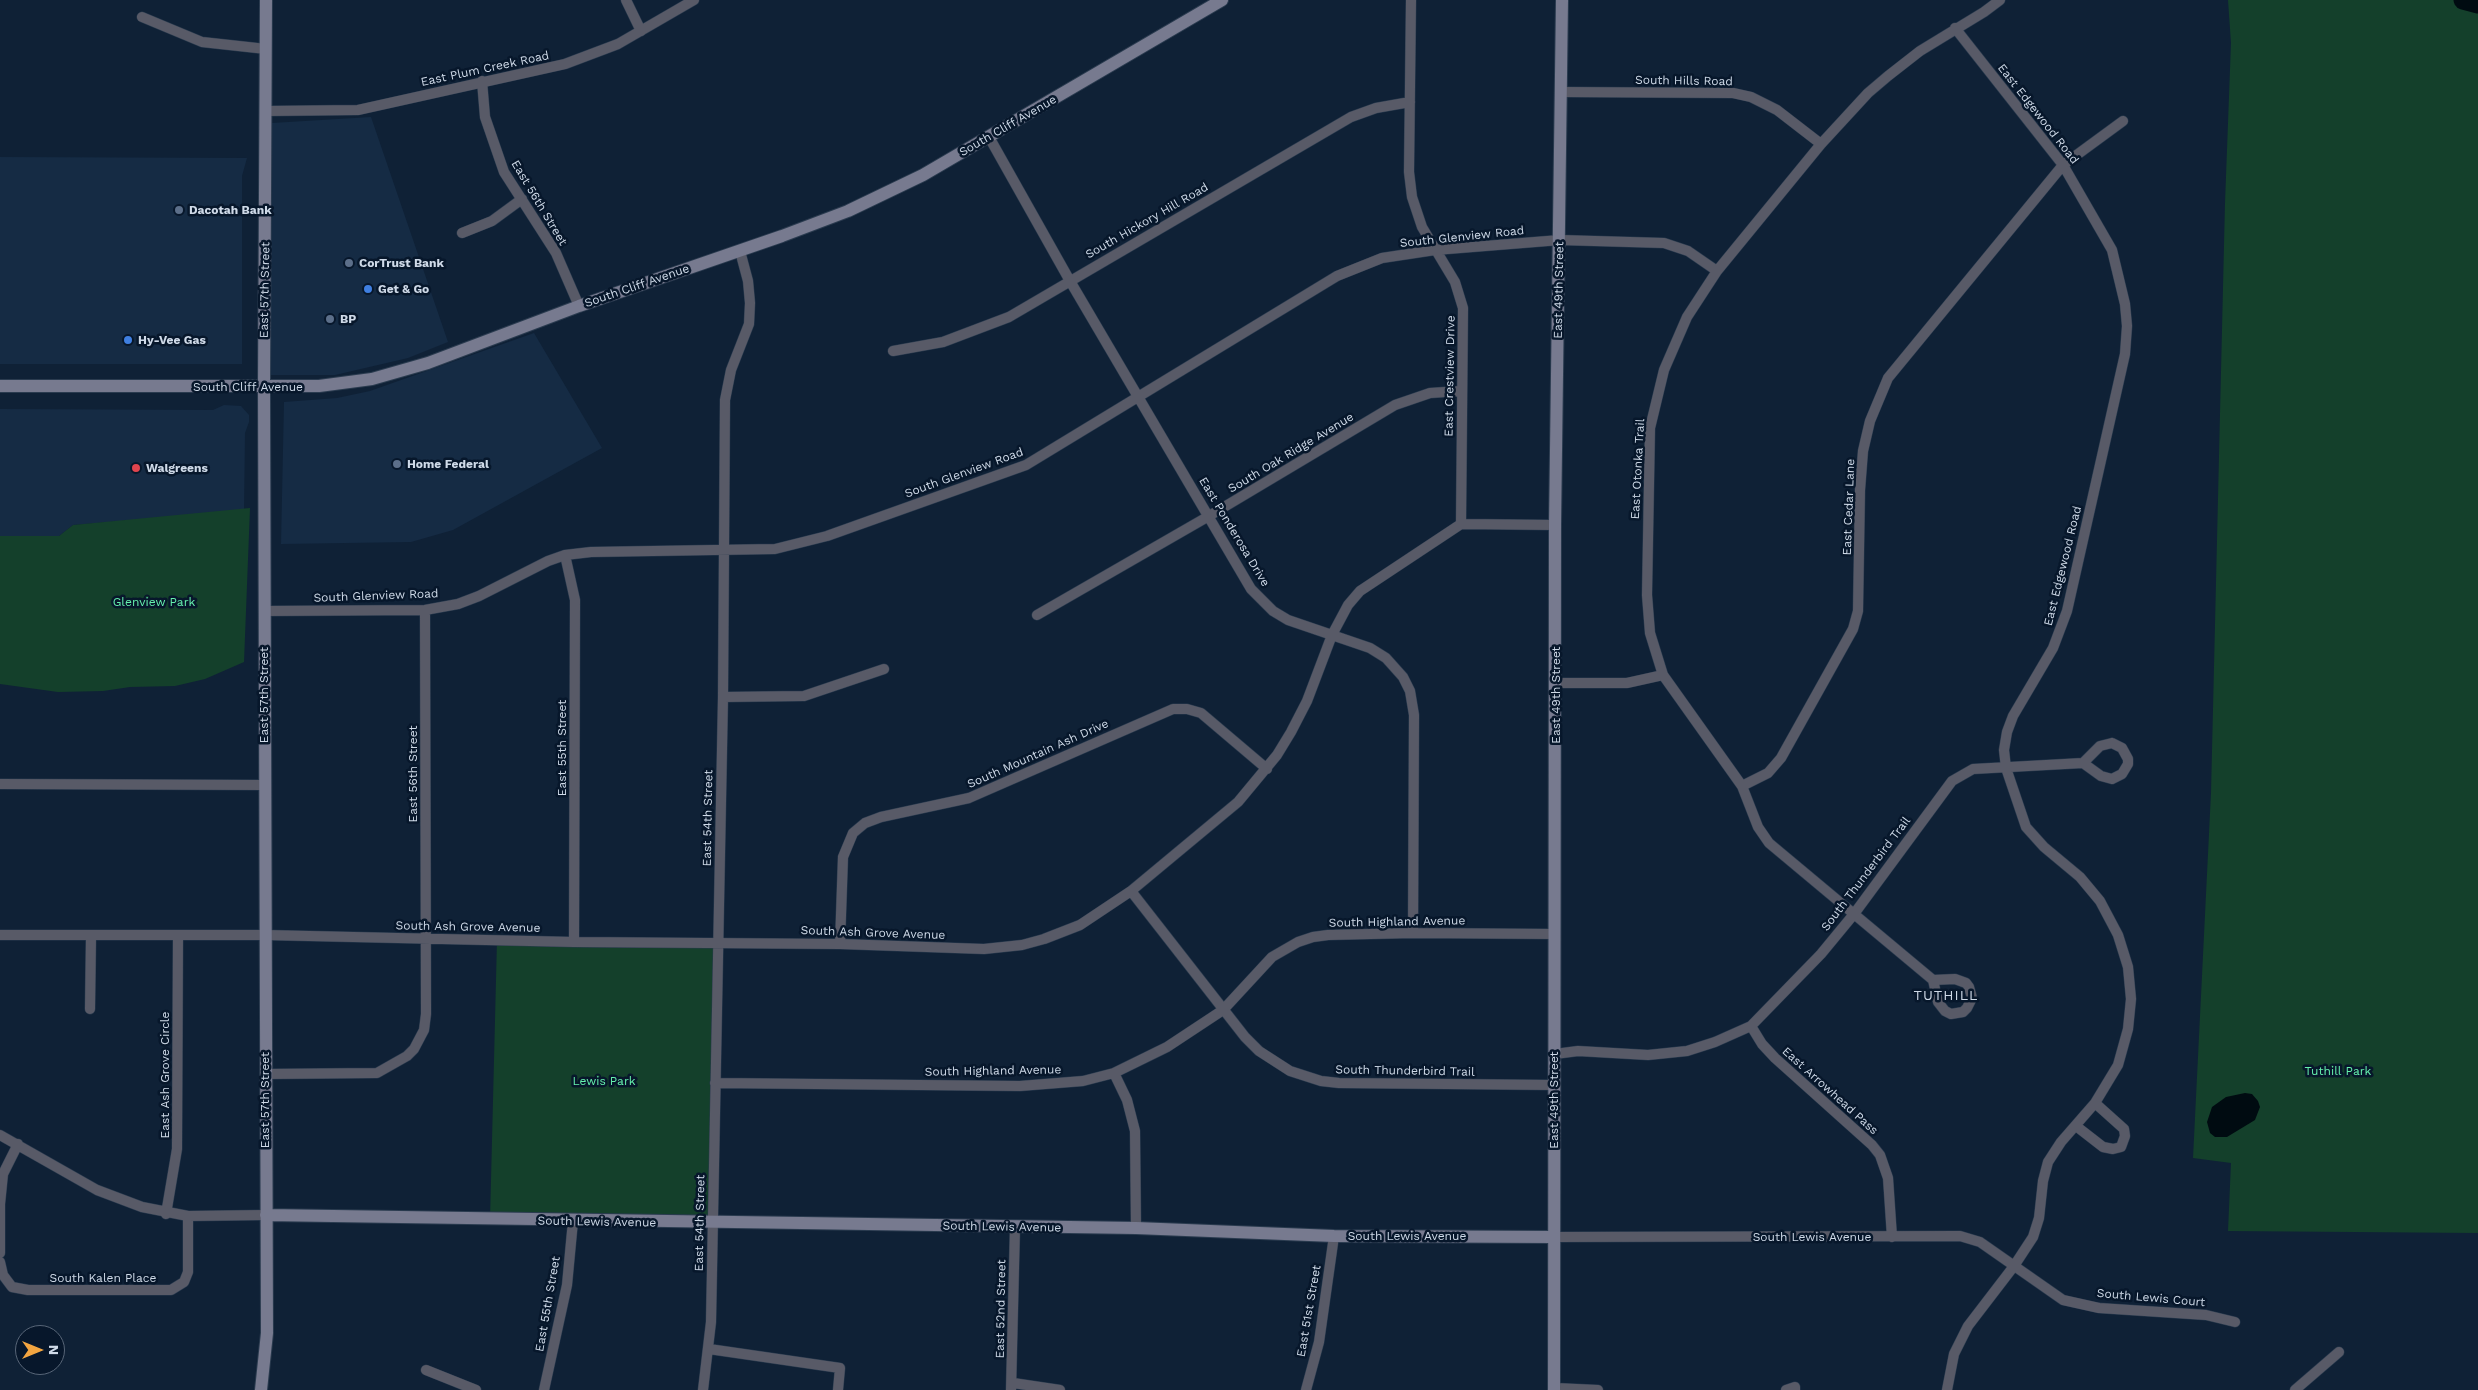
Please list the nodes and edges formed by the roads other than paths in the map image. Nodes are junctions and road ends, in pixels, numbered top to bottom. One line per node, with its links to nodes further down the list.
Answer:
1 (266, 0): 11 (main road, East 57th Street)
2 (626, 0): 10 (street)
3 (694, 0): 10 (street, East Plum Creek Road)
4 (1222, 0): 17 (main road, South Cliff Avenue)
5 (1411, 0): 14 (street, East Crestview Drive)
6 (1562, 0): 13 (main road, East 49th Street)
7 (2000, 0): 9 (street, East Otonka Trail)
8 (142, 17): 11 (street)
9 (1954, 28): 18 (street, East Otonka Trail); 19 (street, East Edgewood Road)
10 (641, 31): 12 (street, East Plum Creek Road)
11 (266, 49): 15 (main road, East 57th Street)
12 (482, 81): 15 (street, East Plum Creek Road); 20 (street, East 56th Street)
13 (1561, 92): 18 (street, South Hills Road); 22 (main road, East 49th Street)
14 (1410, 102): 23 (street, East Crestview Drive); 26 (street, South Hickory Hill Road)
15 (266, 111): 30 (main road, East 57th Street)
16 (2123, 121): 19 (street, East Cedar Lane)
17 (989, 137): 24 (main road, South Cliff Avenue); 26 (street, East Ponderosa Drive)
18 (1821, 144): 25 (street, East Otonka Trail)
19 (2063, 165): 47 (street, East Edgewood Road); 51 (street, East Cedar Lane)
20 (522, 199): 21 (street); 27 (street, East 56th Street)
21 (462, 233)
22 (1560, 240): 23 (street, South Glenview Road); 25 (street, South Glenview Road); 35 (main road, East 49th Street)
23 (1435, 250): 31 (street, East Crestview Drive); 32 (street, South Glenview Road)
24 (740, 251): 27 (main road, South Cliff Avenue); 36 (street, East 54th Street)
25 (1718, 271): 43 (street, East Otonka Trail)
26 (1070, 281): 28 (street, South Hickory Hill Road); 32 (street, East Ponderosa Drive)
27 (579, 306): 30 (main road, South Cliff Avenue)
28 (893, 351)
29 (0, 386): 30 (main road, South Cliff Avenue)
30 (264, 387): 39 (main road, East 57th Street)
31 (1461, 391): 33 (street, South Oak Ridge Avenue); 34 (street, East Crestview Drive)
32 (1140, 397): 33 (street, East Ponderosa Drive); 36 (street, South Glenview Road)
33 (1209, 516): 40 (street, South Oak Ridge Avenue); 41 (street, East Ponderosa Drive)
34 (1461, 524): 35 (street); 41 (street, South Ash Grove Avenue)
35 (1555, 525): 44 (main road, East 49th Street)
36 (723, 551): 37 (street, South Glenview Road); 45 (street, East 54th Street)
37 (565, 556): 38 (street, South Glenview Road); 61 (street, East 55th Street)
38 (425, 610): 39 (street, South Glenview Road); 60 (street, East 56th Street)
39 (264, 611): 50 (main road, East 57th Street)
40 (1037, 615)
41 (1332, 635): 48 (street, South Ash Grove Avenue); 54 (street, East Ponderosa Drive)
42 (884, 669): 45 (street)
43 (1664, 675): 44 (street); 51 (street, East Otonka Trail)
44 (1556, 683): 55 (main road, East 49th Street)
45 (723, 697): 62 (street, East 54th Street)
46 (2083, 763): 47 (street, South Thunderbird Trail)
47 (2006, 768): 53 (street, South Thunderbird Trail); 73 (street, East Edgewood Road)
48 (1267, 769): 52 (street, South Ash Grove Avenue); 63 (street, South Mountain Ash Drive)
49 (0, 784): 50 (street)
50 (265, 785): 58 (main road, East 57th Street)
51 (1742, 786): 53 (street, East Otonka Trail)
52 (1131, 891): 63 (street, South Ash Grove Avenue); 66 (street, South Thunderbird Trail)
53 (1854, 914): 64 (street, East Otonka Trail); 67 (street, South Thunderbird Trail)
54 (1413, 933): 55 (street, South Highland Avenue); 66 (street, South Highland Avenue)
55 (1555, 934): 68 (main road, East 49th Street)
56 (0, 935): 59 (street, South Ash Grove Avenue)
57 (178, 935): 58 (street, South Ash Grove Avenue); 59 (street, South Ash Grove Avenue); 77 (street, East Ash Grove Circle)
58 (264, 935): 60 (street, South Ash Grove Avenue); 70 (main road, East 57th Street)
59 (91, 936): 65 (street)
60 (426, 939): 61 (street, South Ash Grove Avenue); 70 (street, East 56th Street)
61 (574, 942): 62 (street, South Ash Grove Avenue)
62 (717, 942): 63 (street, South Ash Grove Avenue); 71 (street, East 54th Street)
63 (840, 944)
64 (1933, 980)
65 (90, 1009)
66 (1223, 1010): 69 (street, South Highland Avenue); 72 (street, South Thunderbird Trail)
67 (1751, 1026): 68 (street, South Thunderbird Trail); 86 (street, East Arrowhead Pass)
68 (1555, 1054): 72 (main road, East 49th Street)
69 (1114, 1073): 71 (street, South Highland Avenue); 83 (street)
70 (265, 1074): 78 (main road, East 57th Street)
71 (715, 1083): 81 (street, East 54th Street)
72 (1554, 1085): 85 (main road, East 49th Street)
73 (2096, 1103): 74 (street, East Edgewood Road); 74 (street)
74 (2076, 1126): 89 (street, East Edgewood Road)
75 (0, 1135): 76 (street, South Lewis Avenue)
76 (18, 1144): 77 (street, South Lewis Avenue); 87 (street)
77 (166, 1214): 79 (street, South Lewis Avenue)
78 (266, 1215): 79 (street, South Lewis Avenue); 80 (main road, South Lewis Avenue); 96 (main road, East 57th Street)
79 (188, 1216): 88 (street, South Kalen Place)
80 (573, 1221): 81 (main road, South Lewis Avenue); 98 (street, East 55th Street)
81 (712, 1224): 82 (main road, South Lewis Avenue); 91 (street, East 54th Street)
82 (1015, 1227): 83 (main road, South Lewis Avenue); 94 (street, East 52nd Street)
83 (1136, 1228): 84 (main road, South Lewis Avenue)
84 (1334, 1236): 85 (main road, South Lewis Avenue); 102 (street, East 51st Street)
85 (1554, 1237): 86 (street, South Lewis Avenue); 95 (main road, East 49th Street)
86 (1892, 1237): 89 (street, South Lewis Avenue)
87 (0, 1253)
88 (0, 1262)
89 (2014, 1266): 90 (street, South Lewis Court); 106 (street, East Edgewood Road)
90 (2235, 1322)
91 (709, 1349): 99 (street, East 54th Street); 100 (street)
92 (2339, 1352): 107 (street)
93 (426, 1370): 97 (street)
94 (1012, 1387): 101 (street)
95 (1554, 1389): 103 (street)
96 (261, 1390)
97 (476, 1390)
98 (544, 1390)
99 (703, 1390)
100 (838, 1390)
101 (1060, 1390)
102 (1306, 1390)
103 (1598, 1390)
104 (1786, 1390): 105 (street)
105 (1795, 1390)
106 (1947, 1390)
107 (2295, 1390)

